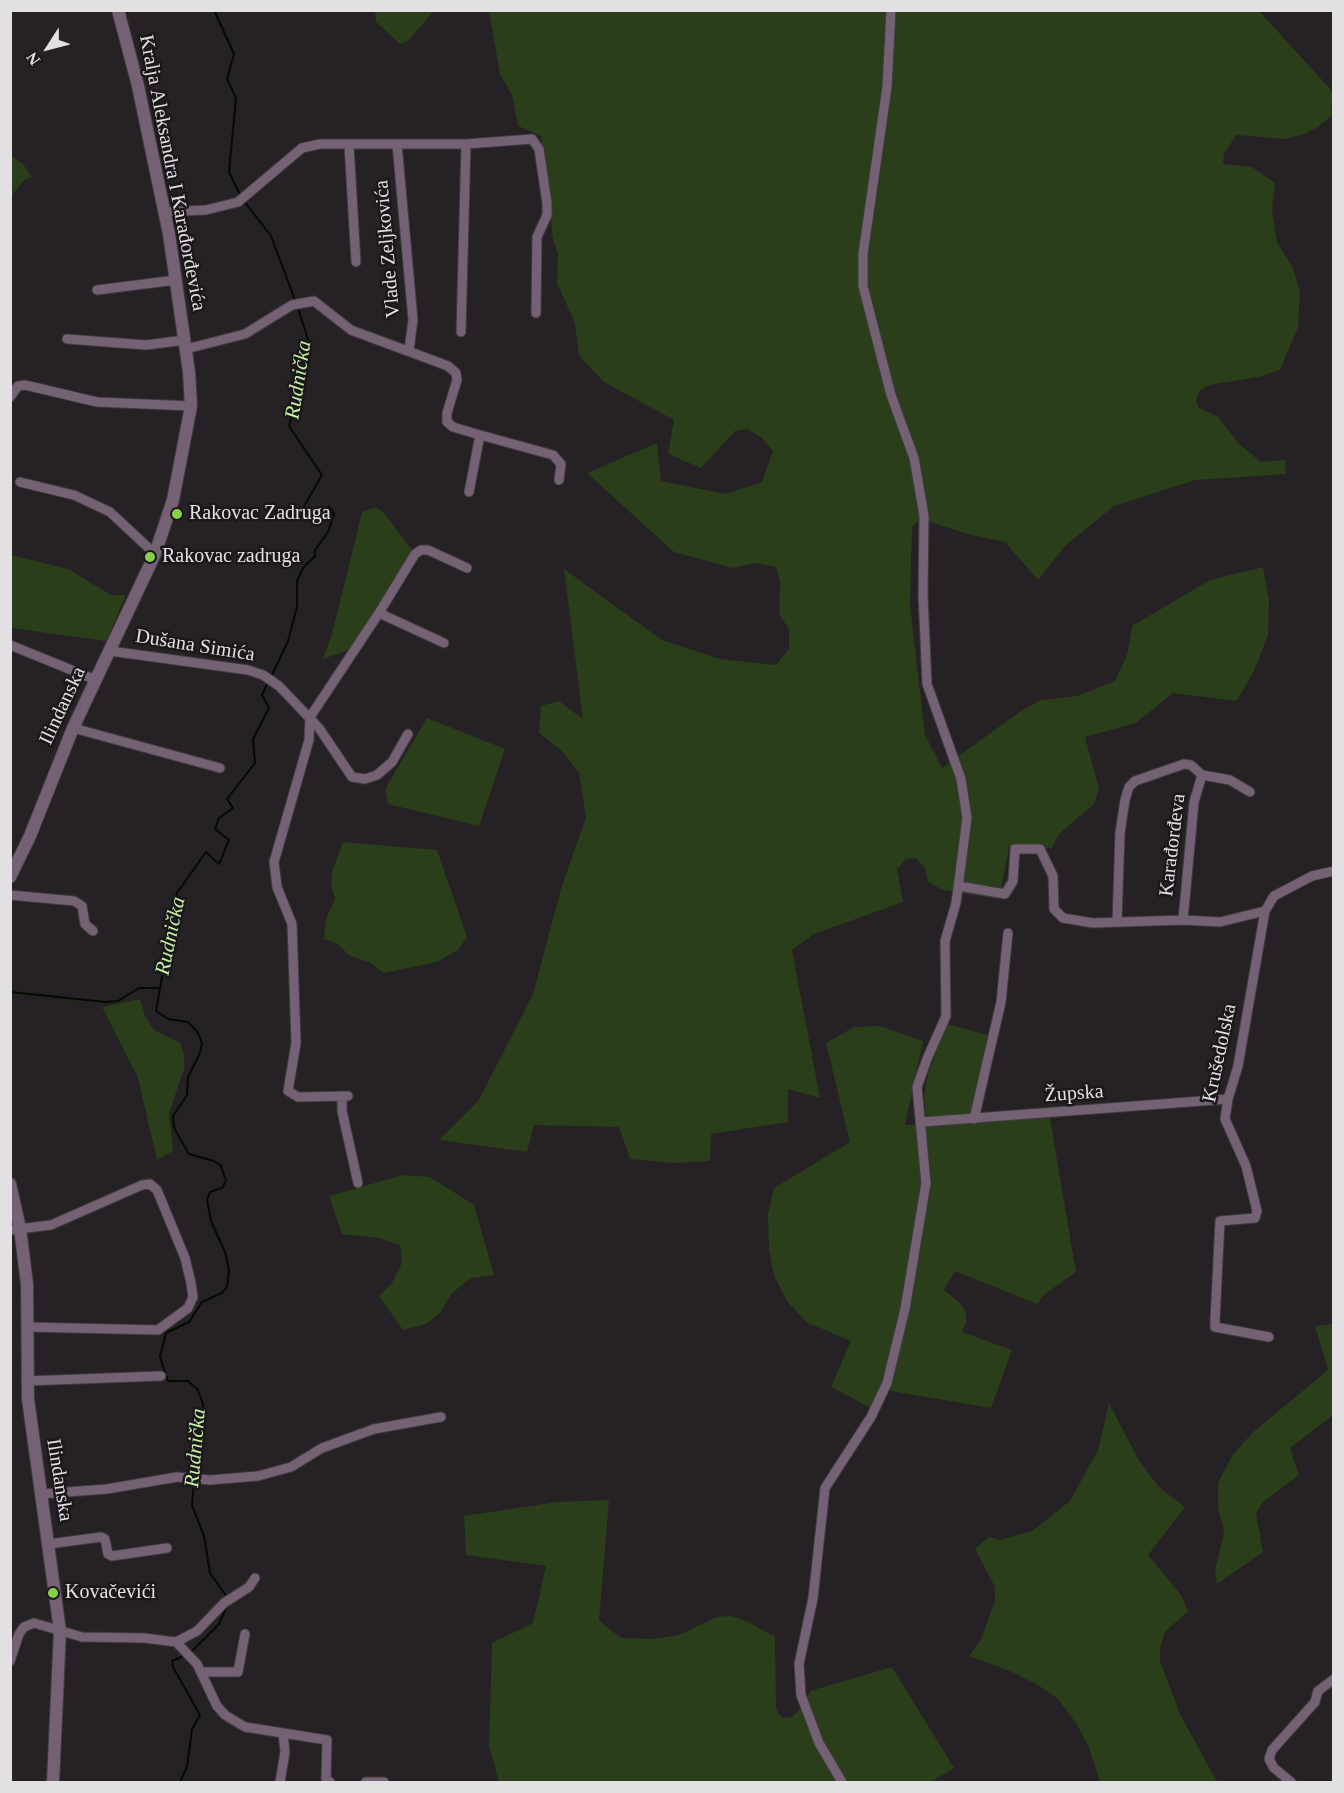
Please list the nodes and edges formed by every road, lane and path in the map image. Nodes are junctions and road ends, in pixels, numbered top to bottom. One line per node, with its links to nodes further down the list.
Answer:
1 (118, 10): 6 (street, Kralja Aleksandra I Karađorđevića)
2 (891, 10): 36 (street)
3 (349, 144): 4 (street); 6 (street); 7 (street, Vlade Zeljkovića)
4 (397, 144): 5 (street); 14 (street, Vlade Zeljkovića)
5 (465, 144): 10 (street); 11 (street)
6 (164, 212): 8 (street, Kralja Aleksandra I Karađorđevića)
7 (356, 262)
8 (176, 280): 9 (street); 13 (street, Kralja Aleksandra I Karađorđevića)
9 (97, 290)
10 (536, 313)
11 (461, 332)
12 (67, 339): 13 (street)
13 (186, 345): 14 (street); 16 (street, Kralja Aleksandra I Karađorđevića)
14 (410, 350): 17 (street)
15 (10, 397): 16 (street)
16 (191, 406): 21 (street, Kralja Aleksandra I Karađorđevića)
17 (480, 435): 18 (street); 20 (street)
18 (559, 480)
19 (20, 482): 21 (street)
20 (469, 492)
21 (155, 554): 26 (street, Ilindanska)
22 (467, 568): 23 (street)
23 (379, 613): 24 (street); 28 (street)
24 (444, 643)
25 (10, 645): 27 (street)
26 (110, 651): 27 (street, Ilindanska); 28 (street, Dušana Simića)
27 (96, 680): 29 (street, Ilindanska)
28 (310, 717): 30 (street, Dušana Simića); 46 (street)
29 (73, 728): 31 (street); 35 (street, Ilindanska)
30 (408, 734)
31 (220, 768)
32 (1202, 775): 33 (street); 39 (street, Karađorđeva); 40 (street)
33 (1250, 792)
34 (1334, 872): 38 (street)
35 (10, 877)
36 (959, 886): 40 (street, Karađorđeva); 45 (street)
37 (10, 895): 41 (street)
38 (1265, 911): 39 (street, Karađorđeva); 43 (street, Krušedolska)
39 (1183, 920): 40 (street, Karađorđeva)
40 (1117, 921)
41 (93, 931)
42 (1008, 933): 44 (street)
43 (1228, 1099): 44 (street, Župska); 50 (street, Krušedolska)
44 (974, 1119): 45 (street, Župska)
45 (922, 1122): 70 (street)
46 (358, 1183)
47 (10, 1184): 48 (street, Ilindanska)
48 (15, 1229): 49 (street, Ilindanska); 49 (street)
49 (27, 1327): 52 (street, Ilindanska)
50 (1269, 1337)
51 (161, 1376): 52 (street)
52 (26, 1381): 54 (street, Ilindanska)
53 (441, 1417): 54 (street)
54 (41, 1494): 55 (street, Ilindanska)
55 (49, 1544): 56 (street); 58 (street, Ilindanska)
56 (167, 1548)
57 (255, 1578): 60 (street)
58 (60, 1630): 60 (street); 61 (street); 66 (street, Ilindanska)
59 (245, 1634): 62 (street)
60 (176, 1642): 62 (street)
61 (10, 1661)
62 (202, 1672): 64 (street)
63 (1334, 1679): 71 (street)
64 (283, 1733): 65 (street); 67 (street)
65 (326, 1781)
66 (52, 1782)
67 (280, 1782)
68 (366, 1782): 69 (street)
69 (384, 1782)
70 (842, 1782)
71 (1291, 1782)

